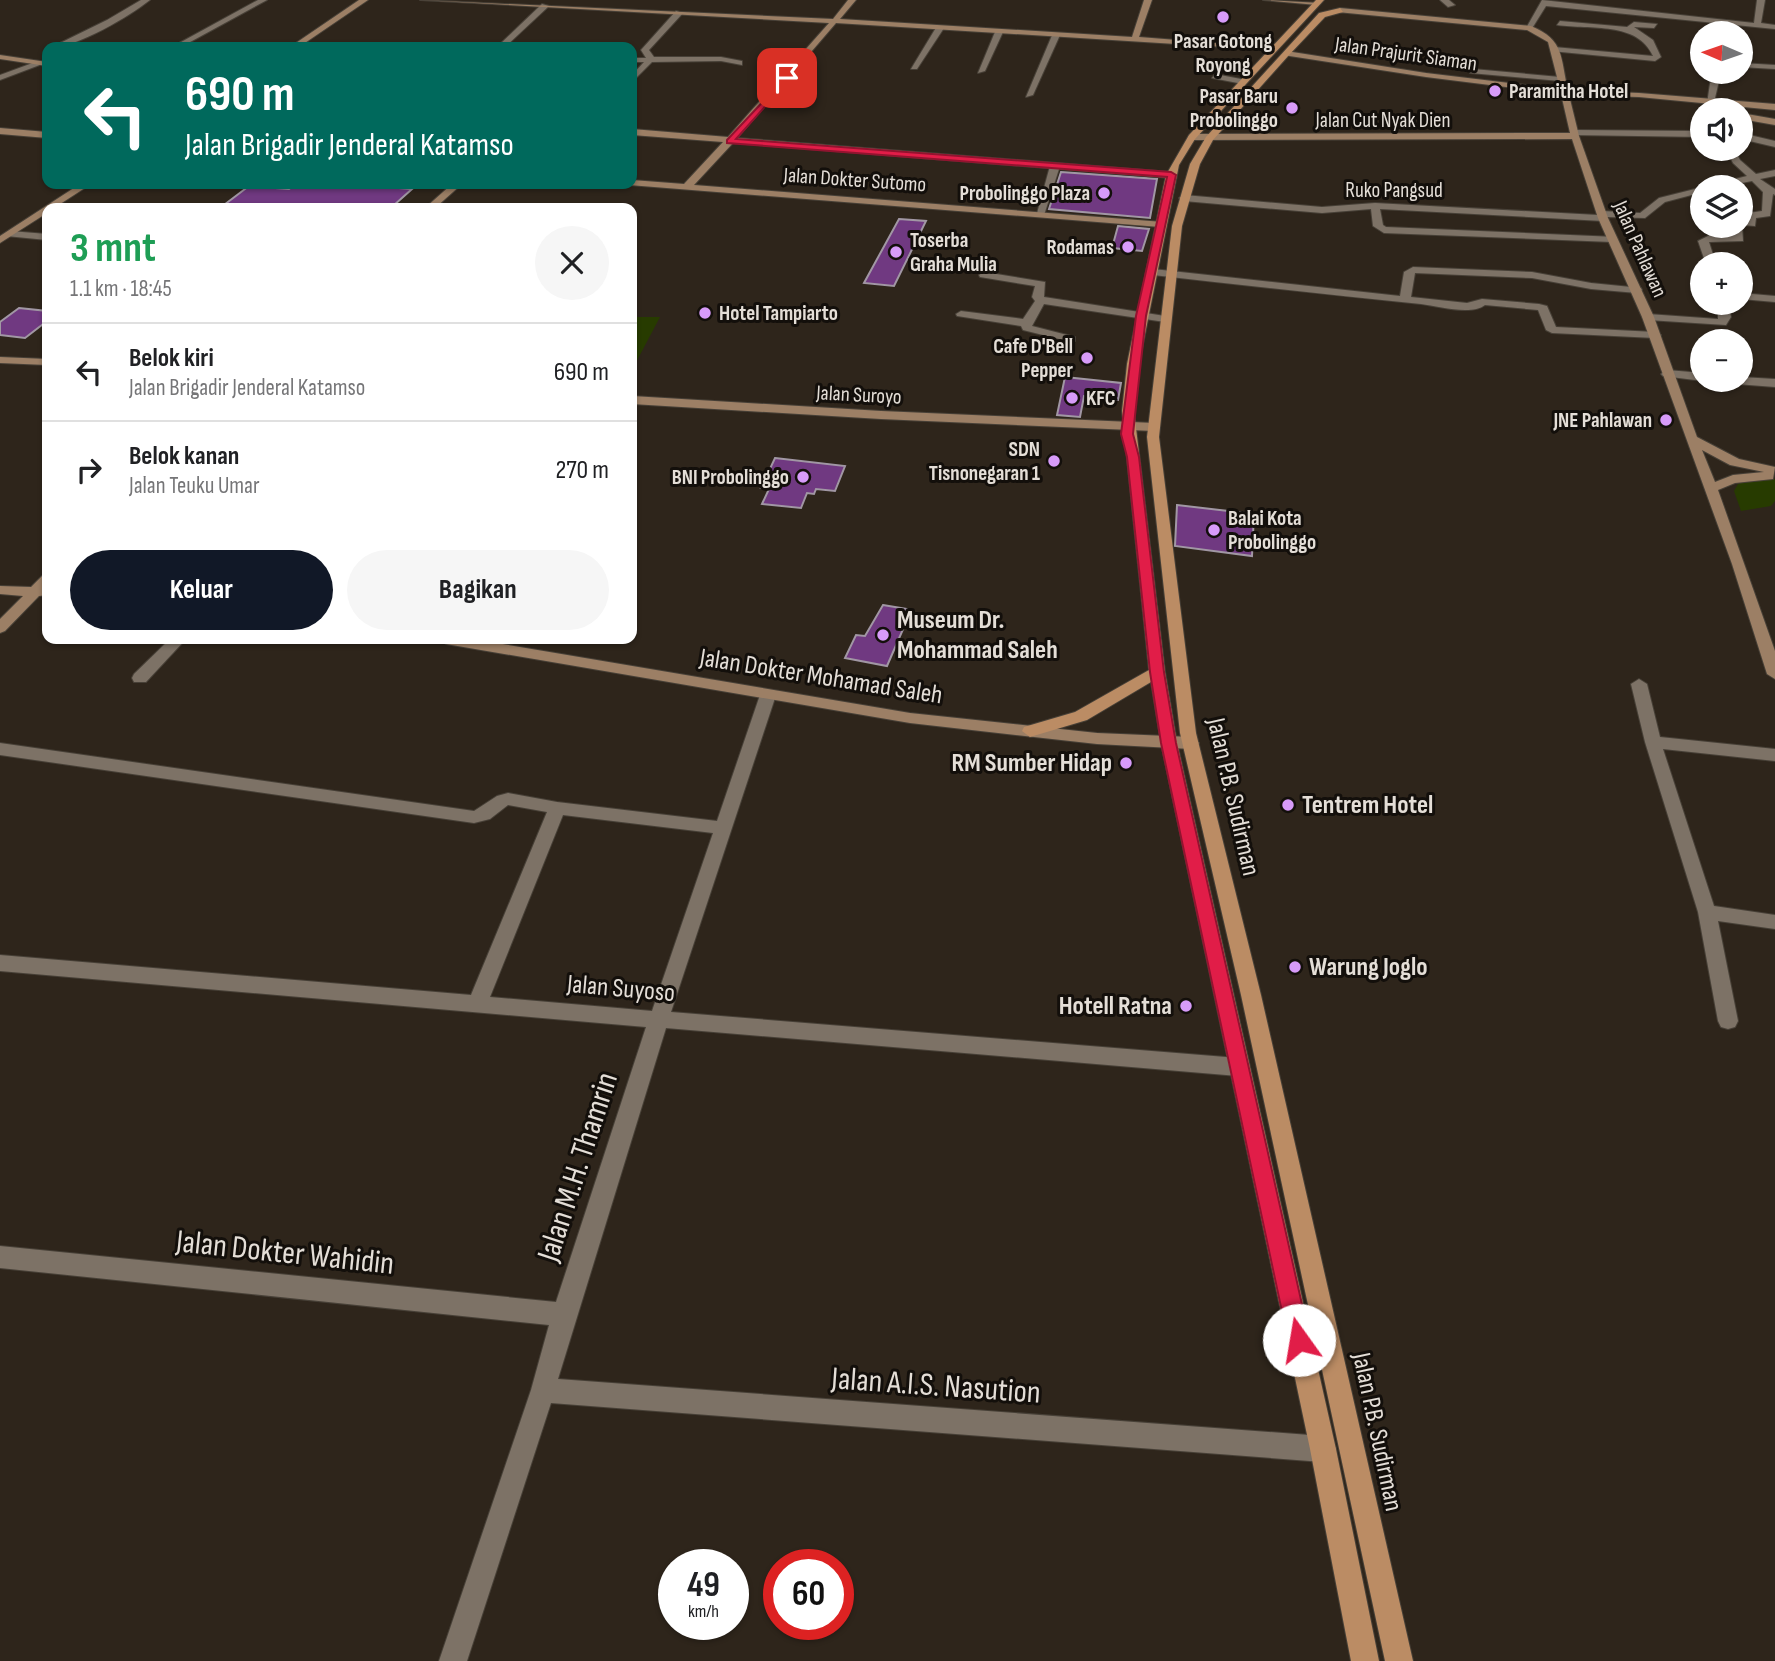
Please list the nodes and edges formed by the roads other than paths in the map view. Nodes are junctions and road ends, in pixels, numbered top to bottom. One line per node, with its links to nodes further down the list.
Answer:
1 (146, 0): 29 (street)
2 (364, 0): 31 (street)
3 (424, 0): 13 (street)
4 (852, 0): 17 (street)
5 (1148, 0): 28 (street)
6 (1267, 0): 11 (street)
7 (1444, 0): 12 (street)
8 (1761, 0): 21 (street)
9 (261, 1): 30 (street)
10 (1545, 1): 16 (street); 24 (street)
11 (1319, 2): 33 (main road, Jalan P.B. Sudirman)
12 (1451, 5)
13 (545, 6): 15 (street); 32 (street)
14 (1336, 6): 24 (street); 36 (main road, Jalan P.B. Sudirman)
15 (679, 13): 17 (street); 38 (street)
16 (1670, 16): 18 (street); 25 (street)
17 (835, 21): 23 (street); 71 (street)
18 (1712, 21)
19 (1560, 23): 25 (street)
20 (1754, 25): 21 (street)
21 (1757, 25): 22 (street)
22 (1775, 27)
23 (940, 28): 26 (street); 46 (street)
24 (1528, 28): 34 (street)
25 (1631, 30): 34 (street)
26 (999, 32): 27 (street); 47 (street)
27 (1056, 34): 28 (street); 55 (street)
28 (1135, 39): 33 (street)
29 (67, 42)
30 (186, 42)
31 (302, 42)
32 (506, 42)
33 (1274, 48): 53 (main road, Jalan P.B. Sudirman)
34 (1554, 49): 52 (street, Jalan Pahlawan)
35 (42, 53): 40 (street)
36 (1286, 53): 54 (street, Jalan Prajurit Siaman); 69 (main road, Jalan P.B. Sudirman)
37 (0, 57): 40 (street)
38 (651, 58): 39 (street); 42 (street); 49 (street)
39 (637, 59)
40 (27, 60): 41 (street)
41 (42, 63)
42 (739, 63)
43 (42, 64): 51 (street)
44 (1754, 65): 45 (street)
45 (1775, 66)
46 (914, 67)
47 (981, 71)
48 (1473, 71): 52 (street)
49 (637, 74)
50 (1215, 76): 53 (street)
51 (0, 78)
52 (1560, 79): 54 (street, Jalan Pahlawan)
53 (1243, 82): 68 (main road, Jalan P.B. Sudirman)
54 (1563, 92): 56 (street, Jalan Prajurit Siaman); 65 (street, Jalan Pahlawan)
55 (1029, 95)
56 (1618, 97): 57 (street); 60 (street)
57 (1690, 100)
58 (1753, 105): 59 (street)
59 (1775, 107)
60 (1690, 108)
61 (1753, 118): 62 (street)
62 (1775, 122)
63 (0, 131): 67 (street)
64 (637, 132): 71 (street)
65 (1575, 134): 66 (street); 69 (street, Jalan Cut Nyak Dien); 93 (street, Jalan Pahlawan)
66 (1690, 134)
67 (42, 135)
68 (1192, 137): 69 (street, Jalan Cut Nyak Dien); 76 (main road, Jalan P.B. Sudirman)
69 (1209, 139): 85 (main road, Jalan P.B. Sudirman)
70 (1753, 139): 72 (street)
71 (730, 141): 74 (street); 80 (street)
72 (1775, 144)
73 (1736, 161): 77 (street)
74 (1055, 166): 76 (street); 91 (street)
75 (1775, 173): 78 (street)
76 (1171, 175): 94 (main road, Jalan P.B. Sudirman)
77 (1750, 175)
78 (1753, 178): 84 (street)
79 (637, 183): 80 (street, Jalan Dokter Sutomo)
80 (687, 187): 91 (street, Jalan Dokter Sutomo)
81 (78, 189): 86 (street)
82 (451, 189): 87 (street)
83 (1690, 192): 93 (street, Ruko Pangsud)
84 (1772, 192): 92 (street)
85 (1184, 198): 88 (street, Ruko Pangsud); 105 (main road, Jalan P.B. Sudirman)
86 (57, 203)
87 (436, 203)
88 (1375, 206): 89 (street, Ruko Pangsud); 96 (street)
89 (1430, 208): 93 (street, Ruko Pangsud); 96 (street)
90 (42, 213): 95 (street)
91 (1039, 215): 94 (street, Jalan Dokter Sutomo)
92 (1753, 215)
93 (1602, 216): 101 (street, Jalan Pahlawan)
94 (1160, 224): 104 (main road, Jalan P.B. Sudirman)
95 (10, 233): 97 (street); 102 (street)
96 (1436, 233): 101 (street)
97 (42, 236)
98 (1708, 238): 103 (street)
99 (1720, 238): 100 (street)
100 (1739, 238)
101 (1612, 239): 108 (street, Jalan Pahlawan)
102 (0, 240)
103 (1707, 252)
104 (1153, 272): 105 (street); 115 (main road, Jalan P.B. Sudirman)
105 (1170, 274): 112 (street); 117 (main road, Jalan P.B. Sudirman)
106 (984, 275): 111 (street)
107 (1478, 287): 108 (street); 112 (street); 112 (street); 119 (street)
108 (1637, 290): 116 (street, Jalan Pahlawan)
109 (1753, 297): 110 (street)
110 (1775, 299)
111 (1041, 300): 115 (street); 118 (street)
112 (1405, 300)
113 (961, 314): 118 (street)
114 (1725, 315): 116 (street)
115 (1141, 316): 117 (street); 128 (main road, Jalan P.B. Sudirman)
116 (1648, 317): 119 (street, Jalan Pahlawan)
117 (1165, 319): 129 (main road, Jalan P.B. Sudirman)
118 (1026, 323): 120 (street)
119 (1655, 335): 123 (street, Jalan Pahlawan)
120 (1071, 338)
121 (0, 360): 122 (street)
122 (42, 362)
123 (1667, 374): 124 (street); 130 (street, Jalan Pahlawan)
124 (1690, 376)
125 (1753, 381): 126 (street)
126 (1775, 383)
127 (637, 400): 128 (street, Jalan Suroyo)
128 (1127, 429): 129 (street, Jalan Suroyo); 133 (main road, Jalan P.B. Sudirman)
129 (1154, 432): 134 (main road, Jalan P.B. Sudirman)
130 (1693, 440): 131 (street); 132 (street, Jalan Pahlawan)
131 (1775, 473): 132 (street)
132 (1712, 488): 141 (street, Jalan Pahlawan)
133 (1141, 521): 134 (main road); 140 (main road, Jalan P.B. Sudirman)
134 (1162, 522): 147 (main road, Jalan P.B. Sudirman)
135 (0, 590): 136 (street)
136 (41, 592): 137 (street)
137 (0, 628)
138 (173, 644): 142 (street)
139 (475, 644): 144 (street, Jalan Dokter Mohamad Saleh)
140 (1157, 672): 145 (main road); 147 (main road, Jalan P.B. Sudirman)
141 (1775, 674)
142 (140, 678)
143 (1639, 684): 146 (street)
144 (768, 695): 145 (street, Jalan Dokter Mohamad Saleh); 151 (street, Jalan M.H. Thamrin)
145 (1030, 731): 147 (street, Jalan Dokter Mohamad Saleh)
146 (1653, 742): 149 (street); 152 (street)
147 (1180, 743): 158 (main road, Jalan P.B. Sudirman); 165 (main road, Jalan P.B. Sudirman)
148 (0, 749): 150 (street)
149 (1775, 755)
150 (556, 808): 151 (street); 155 (street)
151 (723, 828): 156 (street, Jalan M.H. Thamrin)
152 (1707, 912): 153 (street); 157 (street)
153 (1775, 922)
154 (0, 963): 155 (street, Jalan Suyoso)
155 (478, 1003): 156 (street, Jalan Suyoso)
156 (659, 1018): 158 (street, Jalan Suyoso); 160 (street, Jalan M.H. Thamrin)
157 (1728, 1021)
158 (1238, 1067): 162 (main road, Jalan P.B. Sudirman)
159 (0, 1257): 160 (street, Jalan Dokter Wahidin)
160 (564, 1315): 161 (street, Jalan M.H. Thamrin)
161 (543, 1390): 162 (street, Jalan A.I.S. Nasution); 163 (street, Jalan M.H. Thamrin)
162 (1323, 1449): 164 (main road, Jalan P.B. Sudirman)
163 (453, 1661)
164 (1365, 1661)
165 (1399, 1661)

